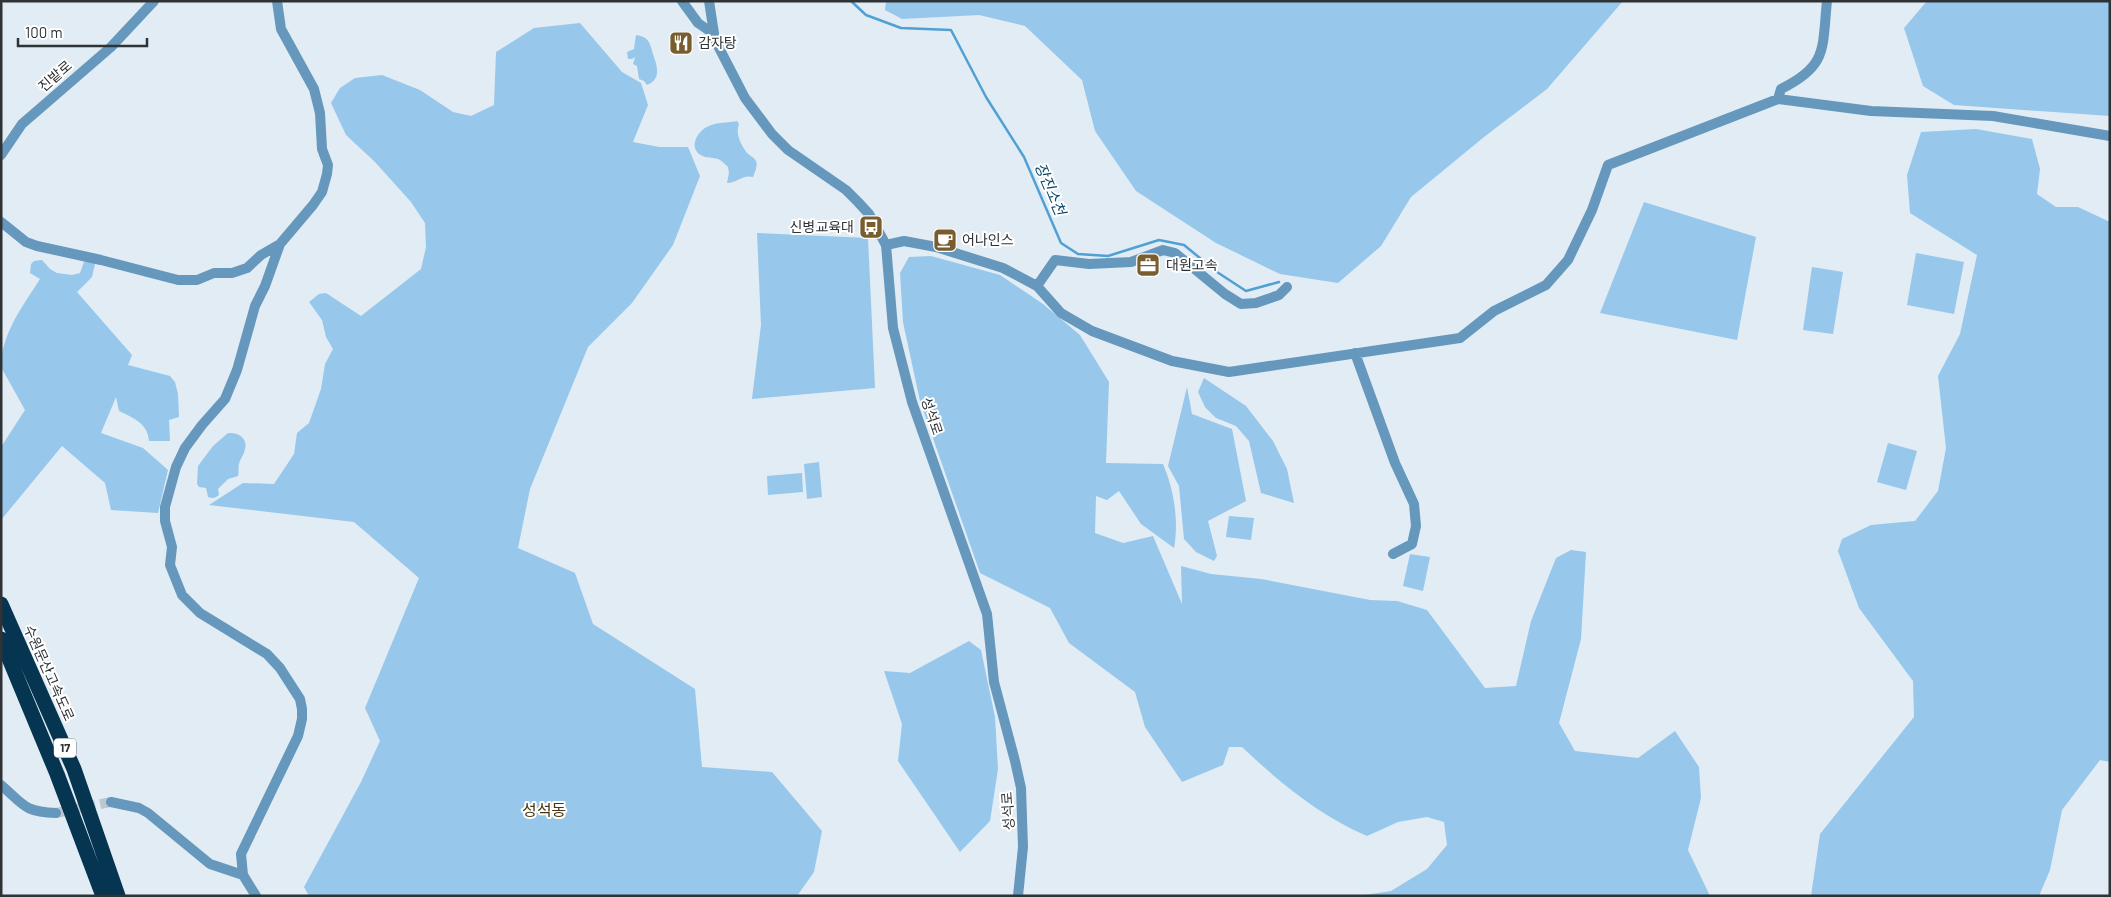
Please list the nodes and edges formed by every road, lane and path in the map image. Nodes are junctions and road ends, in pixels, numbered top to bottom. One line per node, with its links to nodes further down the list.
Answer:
1 (154, 1): 9 (street, 진밭로)
2 (277, 1): 11 (street)
3 (682, 1): 6 (street)
4 (709, 1): 6 (street, 성석로)
5 (1827, 1): 7 (street)
6 (714, 34): 12 (street, 성석로)
7 (1778, 99): 8 (street); 15 (street)
8 (2110, 136)
9 (1, 155)
10 (1, 222): 11 (street)
11 (280, 244): 22 (street)
12 (886, 244): 13 (street); 26 (street, 성석로)
13 (1037, 286): 14 (street); 15 (street)
14 (1287, 287)
15 (1355, 353): 16 (street)
16 (1392, 554)
17 (1, 604): 24 (highway, 수원문산고속도로 / 17)
18 (1, 639): 23 (highway, 17)
19 (1, 785): 21 (street)
20 (111, 802): 22 (street)
21 (56, 814)
22 (243, 875): 25 (street)
23 (103, 896)
24 (118, 896)
25 (256, 896)
26 (1018, 896)

